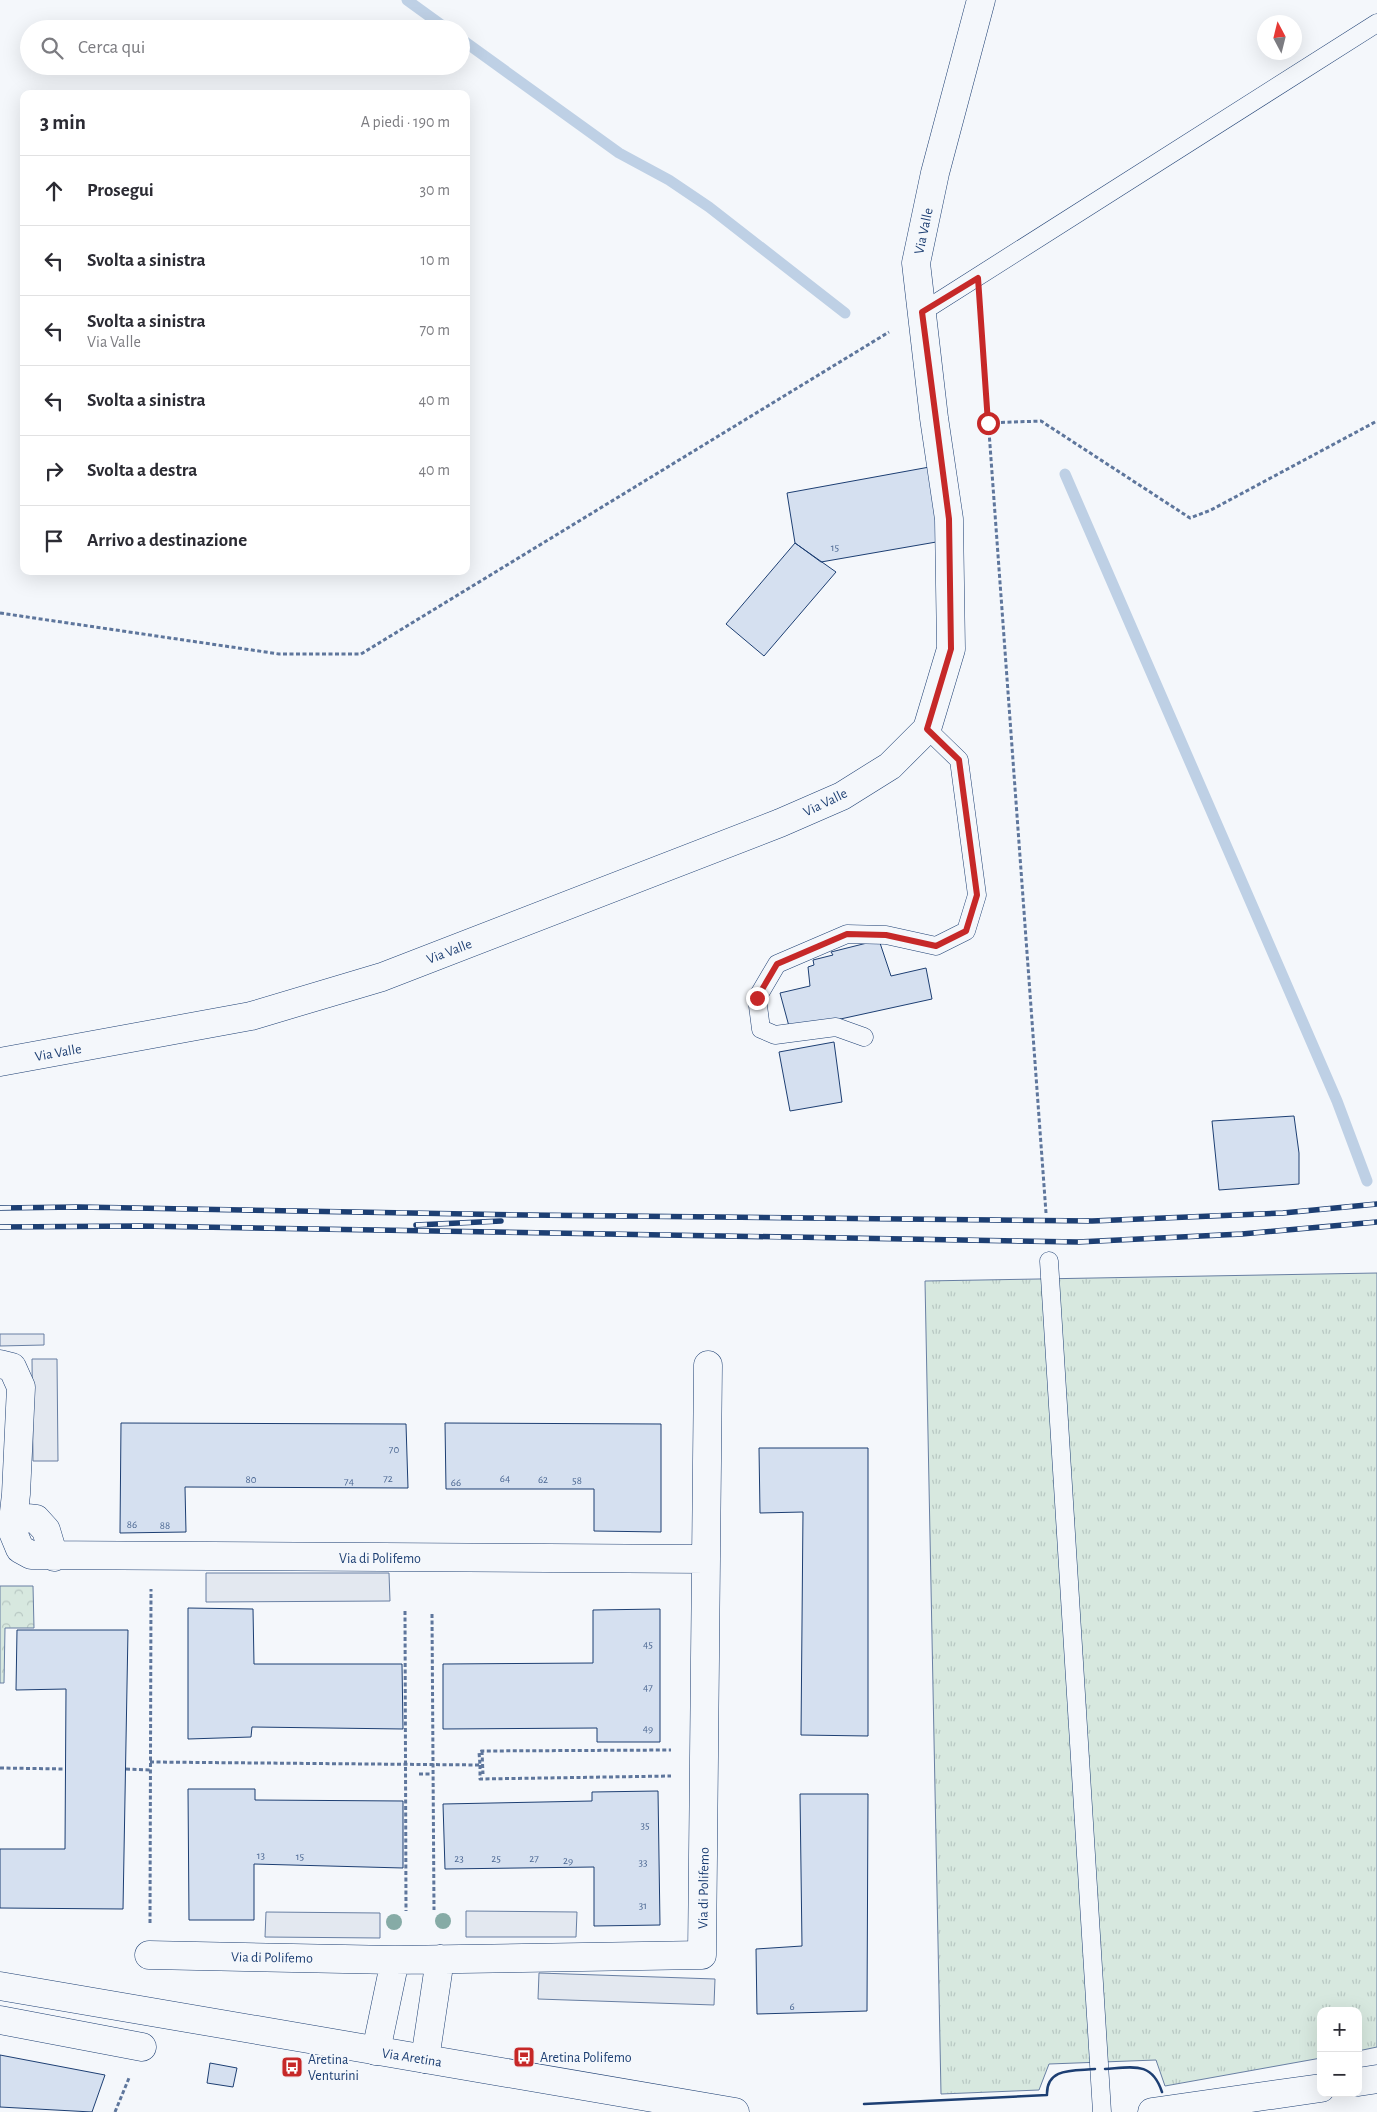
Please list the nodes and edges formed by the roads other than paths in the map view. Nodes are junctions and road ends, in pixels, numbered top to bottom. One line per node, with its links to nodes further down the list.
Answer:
1 (982, 0): 3 (street, Via Valle)
2 (1377, 23): 3 (lane)
3 (922, 312): 4 (street, Via Valle)
4 (927, 729): 5 (lane); 6 (street, Via Valle)
5 (864, 1037)
6 (0, 1062)
7 (1049, 1261): 23 (lane)
8 (0, 1364): 10 (street, Via di Polifemo)
9 (708, 1365): 10 (street, Via di Polifemo)
10 (706, 1559): 12 (street, Via di Polifemo)
11 (150, 1942): 13 (street, Via di Polifemo)
12 (440, 1959): 13 (street, Via di Polifemo); 18 (street)
13 (395, 1960): 17 (street)
14 (0, 1986): 17 (street, Via Aretina)
15 (0, 2020): 16 (street)
16 (142, 2047)
17 (376, 2051): 18 (street, Via Aretina)
18 (425, 2059): 22 (street, Via Aretina)
19 (1377, 2079): 20 (street)
20 (1362, 2081)
21 (1317, 2089): 24 (street)
22 (735, 2112)
23 (1102, 2112)
24 (1152, 2112)

